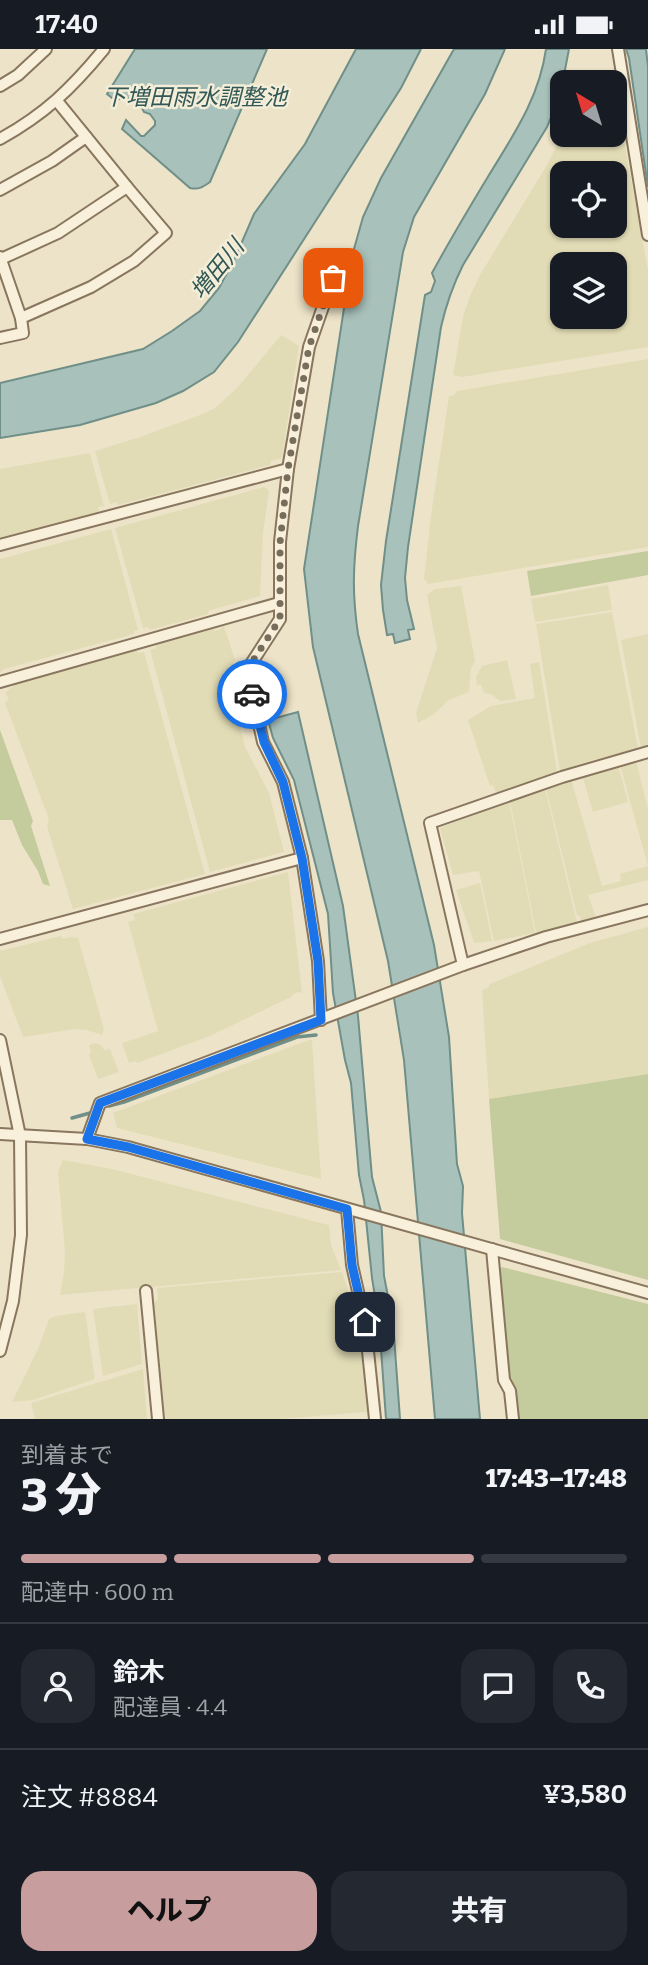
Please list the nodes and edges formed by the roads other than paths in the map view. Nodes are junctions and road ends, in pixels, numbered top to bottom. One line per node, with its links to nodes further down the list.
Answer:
1 (46, 49): 4 (street)
2 (104, 49): 5 (street)
3 (618, 49): 10 (street)
4 (0, 86)
5 (57, 101): 6 (street); 7 (street)
6 (86, 137): 8 (street); 9 (street)
7 (0, 139)
8 (127, 187): 11 (street); 13 (street)
9 (0, 190)
10 (648, 235)
11 (0, 258): 13 (street)
12 (333, 278): 15 (street)
13 (21, 318): 14 (street)
14 (0, 338)
15 (288, 469): 16 (street); 17 (street)
16 (0, 545)
17 (279, 603): 18 (street); 20 (street)
18 (0, 682)
19 (648, 752): 23 (street)
20 (302, 858): 22 (street); 24 (street)
21 (648, 910): 23 (street)
22 (0, 939)
23 (463, 965): 24 (street)
24 (324, 1019): 28 (street)
25 (0, 1040): 27 (street)
26 (0, 1133): 27 (street)
27 (20, 1136): 28 (street); 33 (street)
28 (87, 1139): 29 (street)
29 (351, 1210): 30 (street); 35 (street)
30 (492, 1249): 32 (street); 36 (street)
31 (146, 1291): 34 (street)
32 (648, 1293)
33 (0, 1351)
34 (158, 1419)
35 (375, 1419)
36 (513, 1419)

